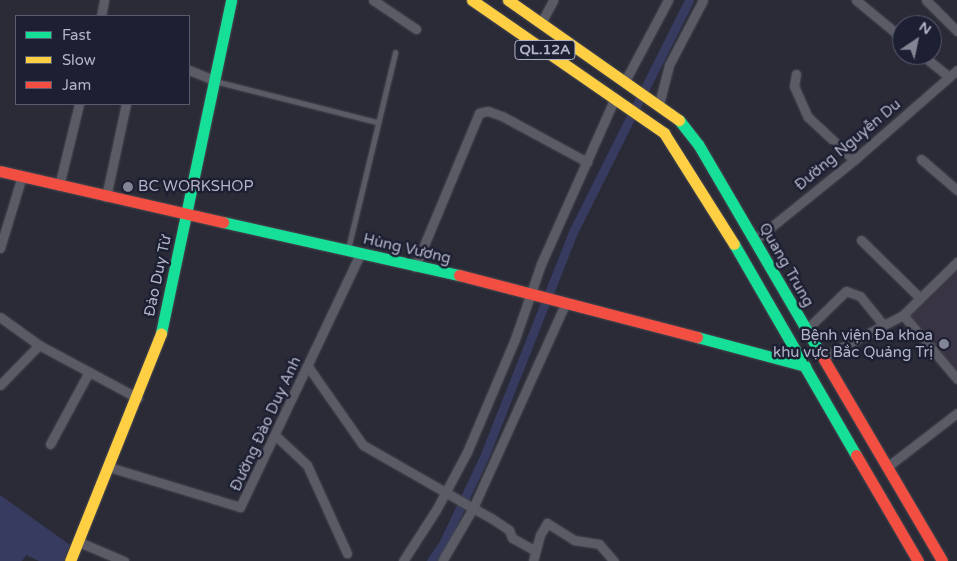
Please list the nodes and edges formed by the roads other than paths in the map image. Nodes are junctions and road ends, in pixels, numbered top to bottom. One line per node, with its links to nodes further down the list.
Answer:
1 (104, 0): 11 (street)
2 (231, 0): 22 (main road, Đào Duy Từ)
3 (374, 0): 13 (street)
4 (472, 0): 24 (main road, QL.12A)
5 (508, 0): 12 (main road, QL.12A)
6 (553, 0): 12 (street)
7 (668, 0): 23 (street)
8 (703, 0): 25 (street)
9 (856, 0): 14 (street)
10 (926, 0): 15 (street)
11 (101, 15)
12 (541, 23): 23 (main road, QL.12A)
13 (416, 29)
14 (892, 30)
15 (957, 31)
16 (395, 53): 28 (lane)
17 (934, 65): 21 (street)
18 (190, 70): 22 (street)
19 (957, 70): 21 (street, Đường Nguyễn Du)
20 (796, 74): 30 (street)
21 (948, 77): 30 (street, Đường Nguyễn Du)
22 (214, 80): 28 (lane); 39 (main road, Đào Duy Từ)
23 (628, 82): 25 (main road, QL.12A)
24 (617, 99): 31 (street); 38 (main road, QL.12A)
25 (655, 101): 37 (main road, Quang Trung / QL.12A)
26 (79, 105): 34 (street)
27 (126, 105): 36 (street)
28 (377, 122): 43 (lane)
29 (922, 159): 35 (street)
30 (854, 160): 40 (street, Đường Nguyễn Du)
31 (587, 162): 46 (street); 47 (street)
32 (0, 171): 33 (main road, Hùng Vương)
33 (22, 176): 34 (main road, Hùng Vương); 42 (street)
34 (59, 186): 36 (main road, Hùng Vương)
35 (956, 187)
36 (106, 197): 39 (main road, Hùng Vương)
37 (733, 203): 38 (main road); 40 (main road, Quang Trung / QL.12A)
38 (715, 212): 56 (main road, QL.12A)
39 (187, 214): 43 (main road, Hùng Vương); 61 (main road, Đào Duy Từ)
40 (755, 240): 53 (main road, Quang Trung / QL.12A)
41 (862, 240): 48 (street)
42 (0, 245)
43 (348, 251): 44 (main road, Hùng Vương)
44 (360, 254): 46 (main road, Hùng Vương); 57 (street, Đường Đào Duy Anh)
45 (957, 262): 48 (street)
46 (415, 267): 47 (main road, Hùng Vương)
47 (537, 293): 49 (main road, Hùng Vương); 68 (street)
48 (919, 297): 50 (street)
49 (564, 301): 56 (main road, Hùng Vương); 69 (street)
50 (903, 315): 52 (street); 59 (street)
51 (0, 316): 54 (street)
52 (883, 324): 53 (street); 55 (street)
53 (807, 329): 55 (main road, Quang Trung / QL.12A)
54 (39, 345): 58 (street); 60 (street)
55 (823, 357): 56 (main road); 66 (main road, Quang Trung / QL.12A)
56 (805, 366): 67 (main road, QL.12A)
57 (309, 368): 63 (street, Đường Đào Duy Anh); 68 (street)
58 (90, 372): 61 (street); 64 (street)
59 (957, 379)
60 (0, 386)
61 (138, 398): 65 (main road, Đào Duy Từ)
62 (957, 413): 66 (street)
63 (275, 434): 65 (street, Đường Đào Duy Anh); 72 (street)
64 (50, 444)
65 (110, 467): 70 (main road, Đào Duy Từ)
66 (887, 467): 67 (main road); 80 (main road, Quang Trung / QL.12A)
67 (870, 477): 79 (main road, QL.12A)
68 (448, 492): 69 (street); 76 (street)
69 (472, 508): 71 (street); 73 (street)
70 (78, 544): 74 (main road, Đào Duy Từ); 75 (street)
71 (534, 550): 77 (street); 78 (street)
72 (347, 553)
73 (445, 560)
74 (70, 561)
75 (124, 561)
76 (403, 561)
77 (533, 561)
78 (614, 561)
79 (918, 561)
80 (942, 561)

